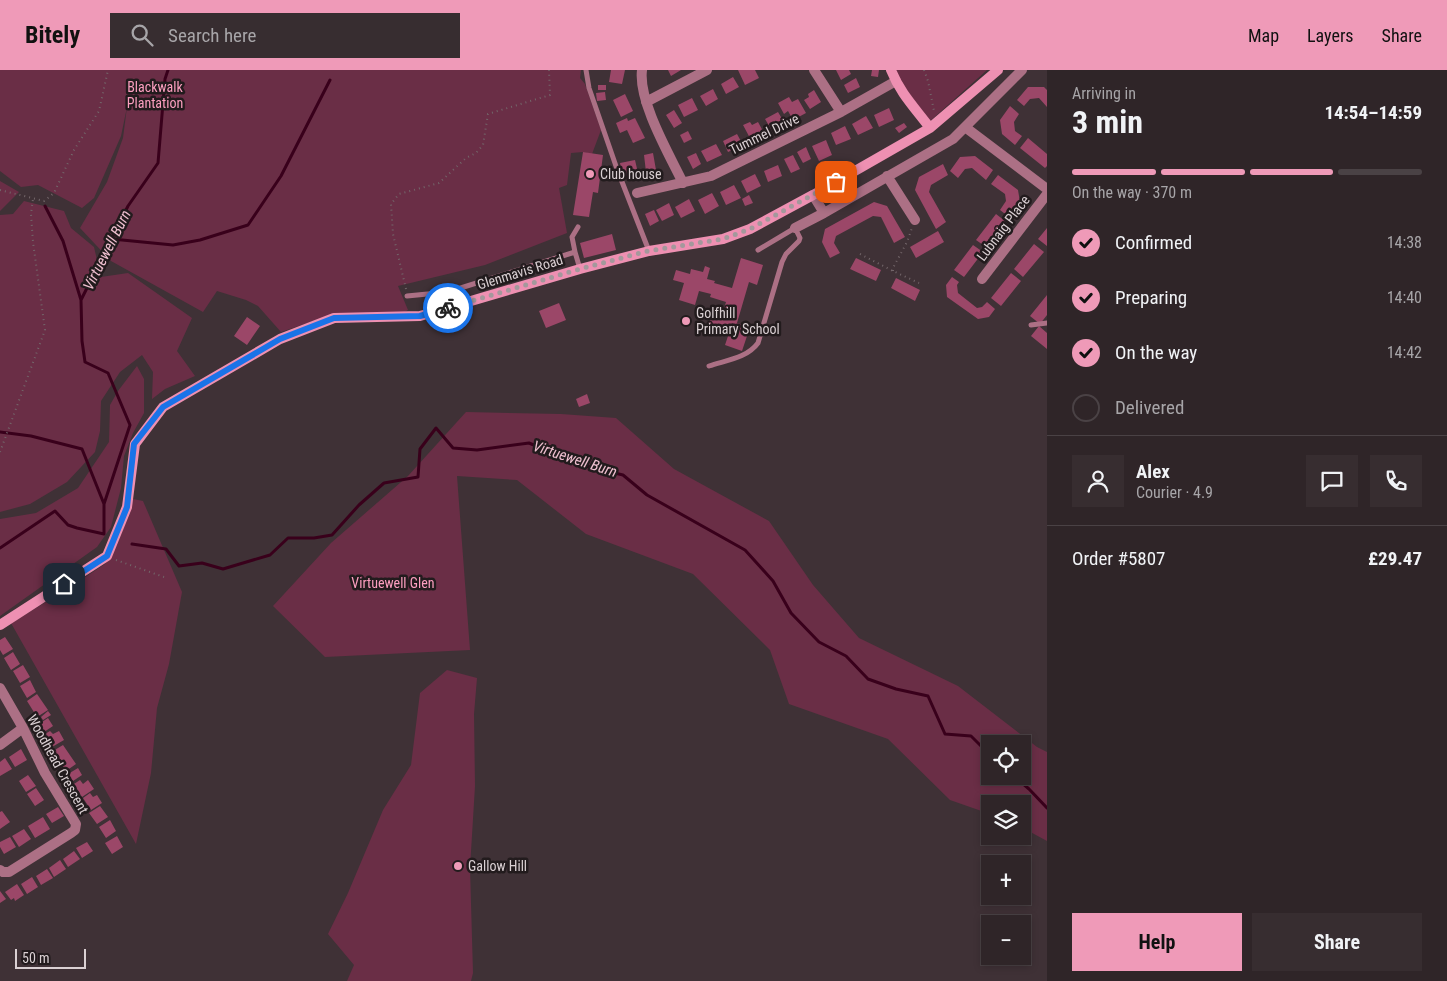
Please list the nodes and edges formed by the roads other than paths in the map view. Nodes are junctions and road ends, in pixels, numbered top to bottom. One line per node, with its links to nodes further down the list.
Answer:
1 (586, 70): 24 (lane)
2 (642, 70): 9 (street)
3 (707, 70): 9 (street)
4 (814, 70): 10 (street)
5 (892, 70): 8 (main road)
6 (998, 70): 11 (main road, Glenmavis Road)
7 (1022, 70): 12 (street)
8 (896, 81): 10 (street, Tummel Drive); 11 (main road)
9 (646, 102): 14 (street)
10 (841, 112): 14 (street, Tummel Drive)
11 (933, 126): 18 (main road, Glenmavis Road)
12 (965, 127): 13 (street); 15 (street)
13 (887, 176): 19 (street); 20 (street)
14 (683, 183): 16 (street, Tummel Drive)
15 (1047, 190)
16 (637, 193)
17 (1047, 194): 27 (street, Lubnaig Place)
18 (813, 195): 19 (street); 24 (main road, Glenmavis Road)
19 (824, 213): 22 (street)
20 (915, 220)
21 (578, 227): 25 (lane)
22 (795, 228): 23 (lane); 31 (lane)
23 (758, 250)
24 (648, 251): 26 (main road, Glenmavis Road)
25 (575, 252): 26 (lane); 28 (lane)
26 (580, 269): 32 (main road, Glenmavis Road)
27 (982, 279)
28 (407, 296)
29 (1047, 323): 30 (lane)
30 (1031, 325)
31 (709, 366)
32 (0, 625)
33 (0, 688): 34 (street, Woodhead Crescent)
34 (23, 728): 35 (street); 36 (street, Woodhead Crescent)
35 (0, 745)
36 (0, 870)

